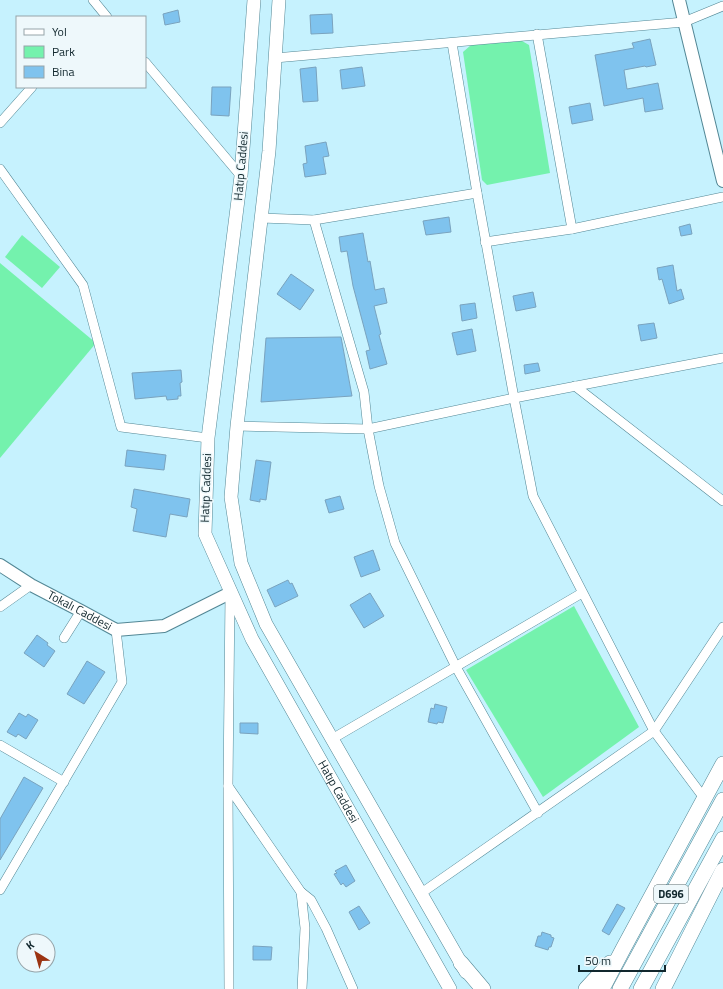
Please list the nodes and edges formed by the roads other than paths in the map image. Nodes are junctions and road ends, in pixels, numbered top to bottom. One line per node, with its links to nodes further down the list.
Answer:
1 (93, 0): 6 (street)
2 (254, 0): 15 (main road, Hatıp Caddesi)
3 (279, 0): 10 (main road, Hatıp Caddesi)
4 (679, 0): 7 (street)
5 (723, 6): 7 (street)
6 (101, 15)
7 (684, 22): 8 (street); 16 (street)
8 (537, 34): 9 (street); 21 (street)
9 (452, 42): 10 (street); 17 (street)
10 (275, 58): 19 (main road, Hatıp Caddesi)
11 (146, 63): 15 (street)
12 (31, 88): 13 (street)
13 (0, 123)
14 (0, 169): 28 (street)
15 (241, 176): 28 (main road, Hatıp Caddesi)
16 (723, 181)
17 (477, 192): 20 (street); 22 (street)
18 (723, 197): 21 (street)
19 (261, 218): 20 (street); 26 (main road, Hatıp Caddesi)
20 (314, 220): 27 (street)
21 (572, 229): 22 (street)
22 (486, 242): 25 (street)
23 (723, 358): 24 (street)
24 (575, 386): 25 (street); 29 (street)
25 (514, 398): 27 (street); 34 (street)
26 (237, 426): 27 (street); 32 (main road, Hatıp Caddesi)
27 (368, 429): 40 (street)
28 (208, 438): 33 (main road, Hatıp Caddesi)
29 (723, 501)
30 (0, 565): 31 (street, Tokalı Caddesi)
31 (31, 585): 35 (street); 36 (street, Tokalı Caddesi)
32 (249, 585): 33 (main road); 42 (main road, Hatıp Caddesi)
33 (230, 593): 38 (street, Tokalı Caddesi); 46 (street); 60 (main road, Hatıp Caddesi)
34 (582, 593): 40 (street); 41 (street)
35 (0, 607)
36 (81, 611): 38 (street, Tokalı Caddesi); 39 (street)
37 (723, 627): 41 (street)
38 (116, 630): 45 (street)
39 (64, 638)
40 (456, 667): 42 (street); 49 (street)
41 (654, 731): 47 (street); 49 (street)
42 (332, 739): 54 (main road, Hatıp Caddesi)
43 (0, 745): 45 (street)
44 (723, 764): 47 (highway)
45 (64, 782): 52 (street)
46 (228, 786): 53 (street); 57 (street)
47 (704, 798): 55 (highway)
48 (723, 800): 65 (highway, D696)
49 (538, 813): 54 (street)
50 (723, 839): 66 (highway, D696)
51 (723, 870): 67 (highway)
52 (0, 890)
53 (301, 892): 58 (street); 59 (street)
54 (420, 894): 56 (main road, Hatıp Caddesi)
55 (623, 949): 63 (highway); 64 (highway)
56 (461, 963): 61 (main road, Hatıp Caddesi); 62 (highway)
57 (229, 989)
58 (302, 989)
59 (353, 989)
60 (450, 989)
61 (476, 989)
62 (483, 989)
63 (586, 989)
64 (602, 989)
65 (620, 989)
66 (641, 989)
67 (663, 989)

